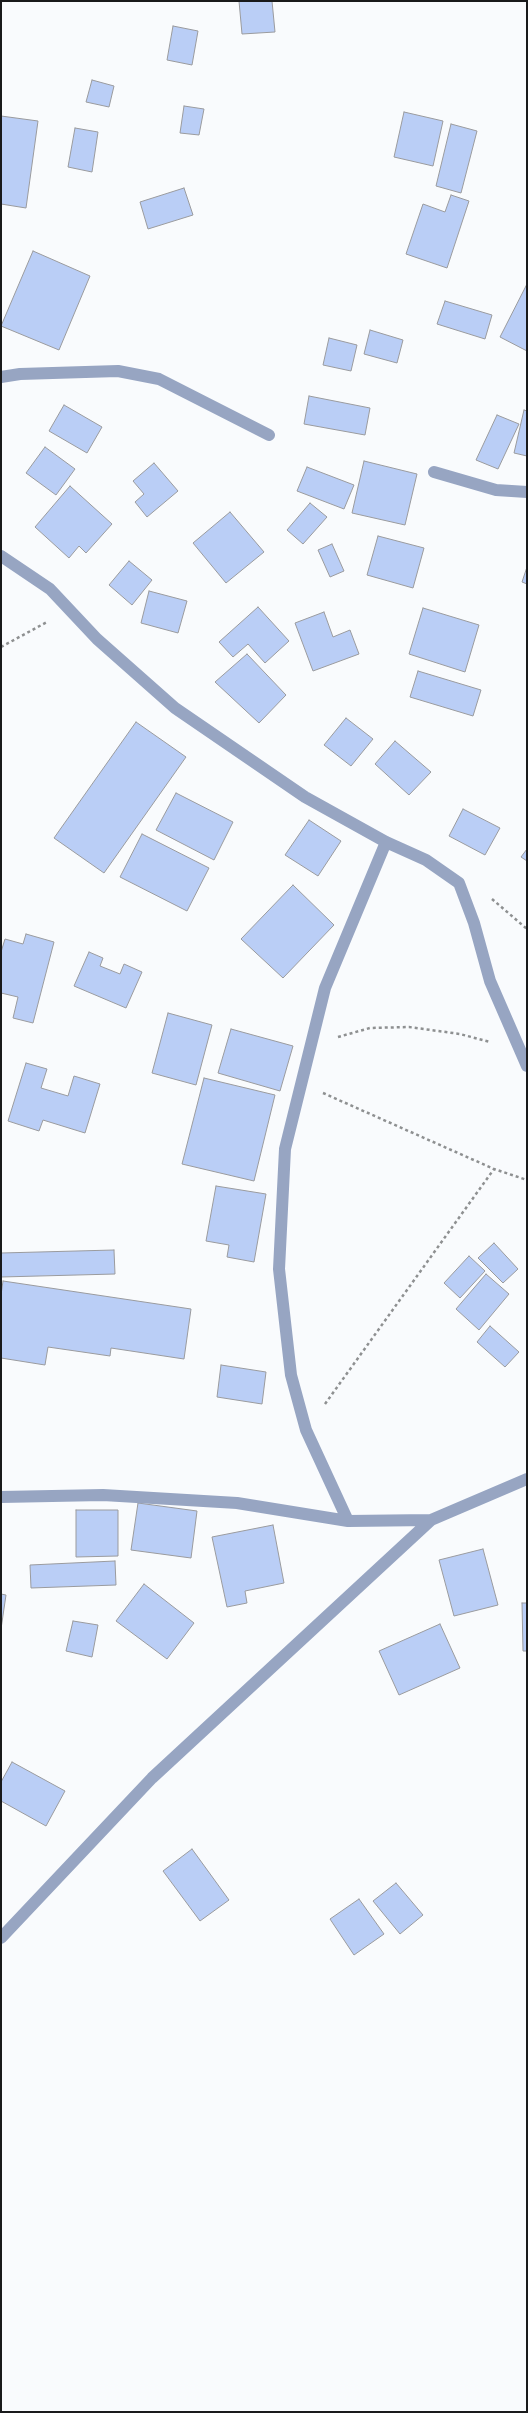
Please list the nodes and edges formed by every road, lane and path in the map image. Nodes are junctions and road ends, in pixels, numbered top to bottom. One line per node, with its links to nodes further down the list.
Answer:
1 (1, 377): 2 (street)
2 (269, 435)
3 (434, 472): 4 (street)
4 (527, 492)
5 (1, 556): 6 (street)
6 (68, 610): 7 (path); 8 (street)
7 (1, 648)
8 (386, 842): 9 (street); 10 (street)
9 (312, 1045): 10 (path); 12 (street)
10 (520, 1050): 11 (street)
11 (527, 1066)
12 (303, 1084): 13 (path); 15 (street)
13 (494, 1169): 14 (path); 15 (path)
14 (527, 1180)
15 (306, 1430): 19 (street)
16 (527, 1479): 18 (street)
17 (1, 1497): 19 (street)
18 (431, 1520): 19 (street); 20 (street)
19 (348, 1521)
20 (2, 1934)

